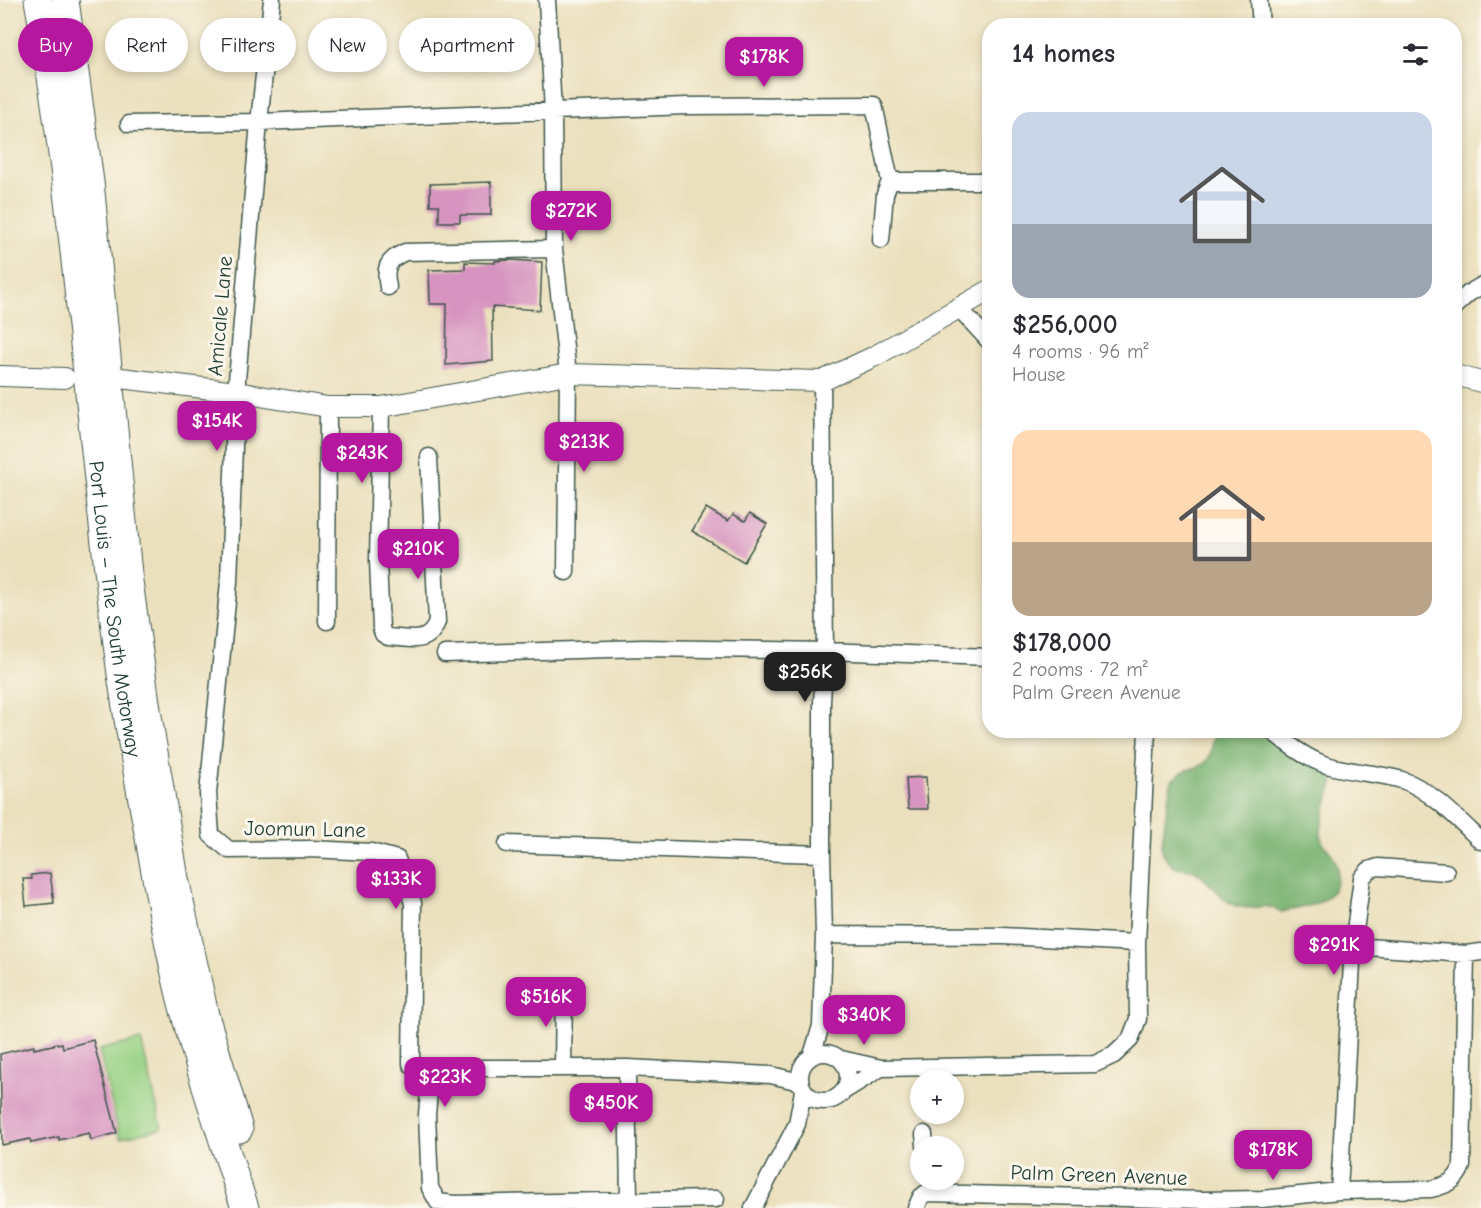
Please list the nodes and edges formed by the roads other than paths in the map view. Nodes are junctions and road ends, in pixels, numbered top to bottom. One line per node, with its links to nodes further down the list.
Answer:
1 (38, 0): 65 (highway, Port Louis – The South Motorway)
2 (65, 0): 66 (highway, Port Louis – The South Motorway)
3 (272, 0): 8 (street, Amicale Lane)
4 (547, 0): 7 (street)
5 (1259, 0): 6 (street)
6 (1260, 18)
7 (553, 112): 8 (street); 10 (street); 13 (street)
8 (259, 122): 9 (street); 27 (street, Amicale Lane)
9 (129, 124)
10 (890, 181): 11 (street); 12 (street)
11 (982, 181)
12 (881, 240)
13 (554, 249): 15 (street); 20 (street)
14 (1481, 286): 17 (street)
15 (388, 287)
16 (982, 297): 18 (street)
17 (1462, 299)
18 (959, 308): 19 (street); 25 (street)
19 (982, 333)
20 (568, 374): 25 (street); 29 (street); 31 (street)
21 (0, 376): 23 (street)
22 (1462, 377): 26 (street)
23 (65, 378)
24 (121, 378): 27 (street)
25 (822, 381): 33 (street)
26 (1481, 381)
27 (236, 392): 28 (street); 40 (street, Amicale Lane)
28 (328, 407): 29 (street); 32 (street)
29 (381, 407): 30 (street)
30 (429, 457)
31 (566, 572)
32 (327, 621)
33 (825, 651): 34 (street); 35 (street); 41 (street)
34 (445, 654)
35 (982, 657)
36 (1147, 738): 44 (street)
37 (1281, 738): 38 (street)
38 (1481, 841)
39 (507, 844): 41 (street)
40 (229, 850): 55 (street, Joomun Lane)
41 (822, 854): 43 (street)
42 (1446, 872): 45 (street)
43 (824, 935): 44 (street); 48 (street)
44 (1137, 943): 53 (street)
45 (1353, 946): 46 (street); 62 (street)
46 (1473, 953): 62 (street, Palm Green Avenue)
47 (564, 989): 51 (street)
48 (821, 1026): 49 (street); 50 (street)
49 (837, 1057): 50 (street); 53 (street); 57 (street)
50 (809, 1058): 54 (street); 56 (street)
51 (563, 1068): 52 (street); 55 (street)
52 (627, 1068): 54 (street); 64 (street)
53 (881, 1068): 57 (street)
54 (771, 1075): 56 (street)
55 (430, 1082): 64 (street)
56 (801, 1086): 58 (street); 59 (street)
57 (844, 1091): 58 (street)
58 (830, 1101): 59 (street)
59 (797, 1124): 67 (street)
60 (964, 1188): 62 (street, Palm Green Avenue)
61 (924, 1190): 68 (street, Palm Green Avenue)
62 (1339, 1191)
63 (716, 1199): 64 (street)
64 (629, 1200)
65 (245, 1208)
66 (264, 1208)
67 (753, 1208)
68 (916, 1208)

